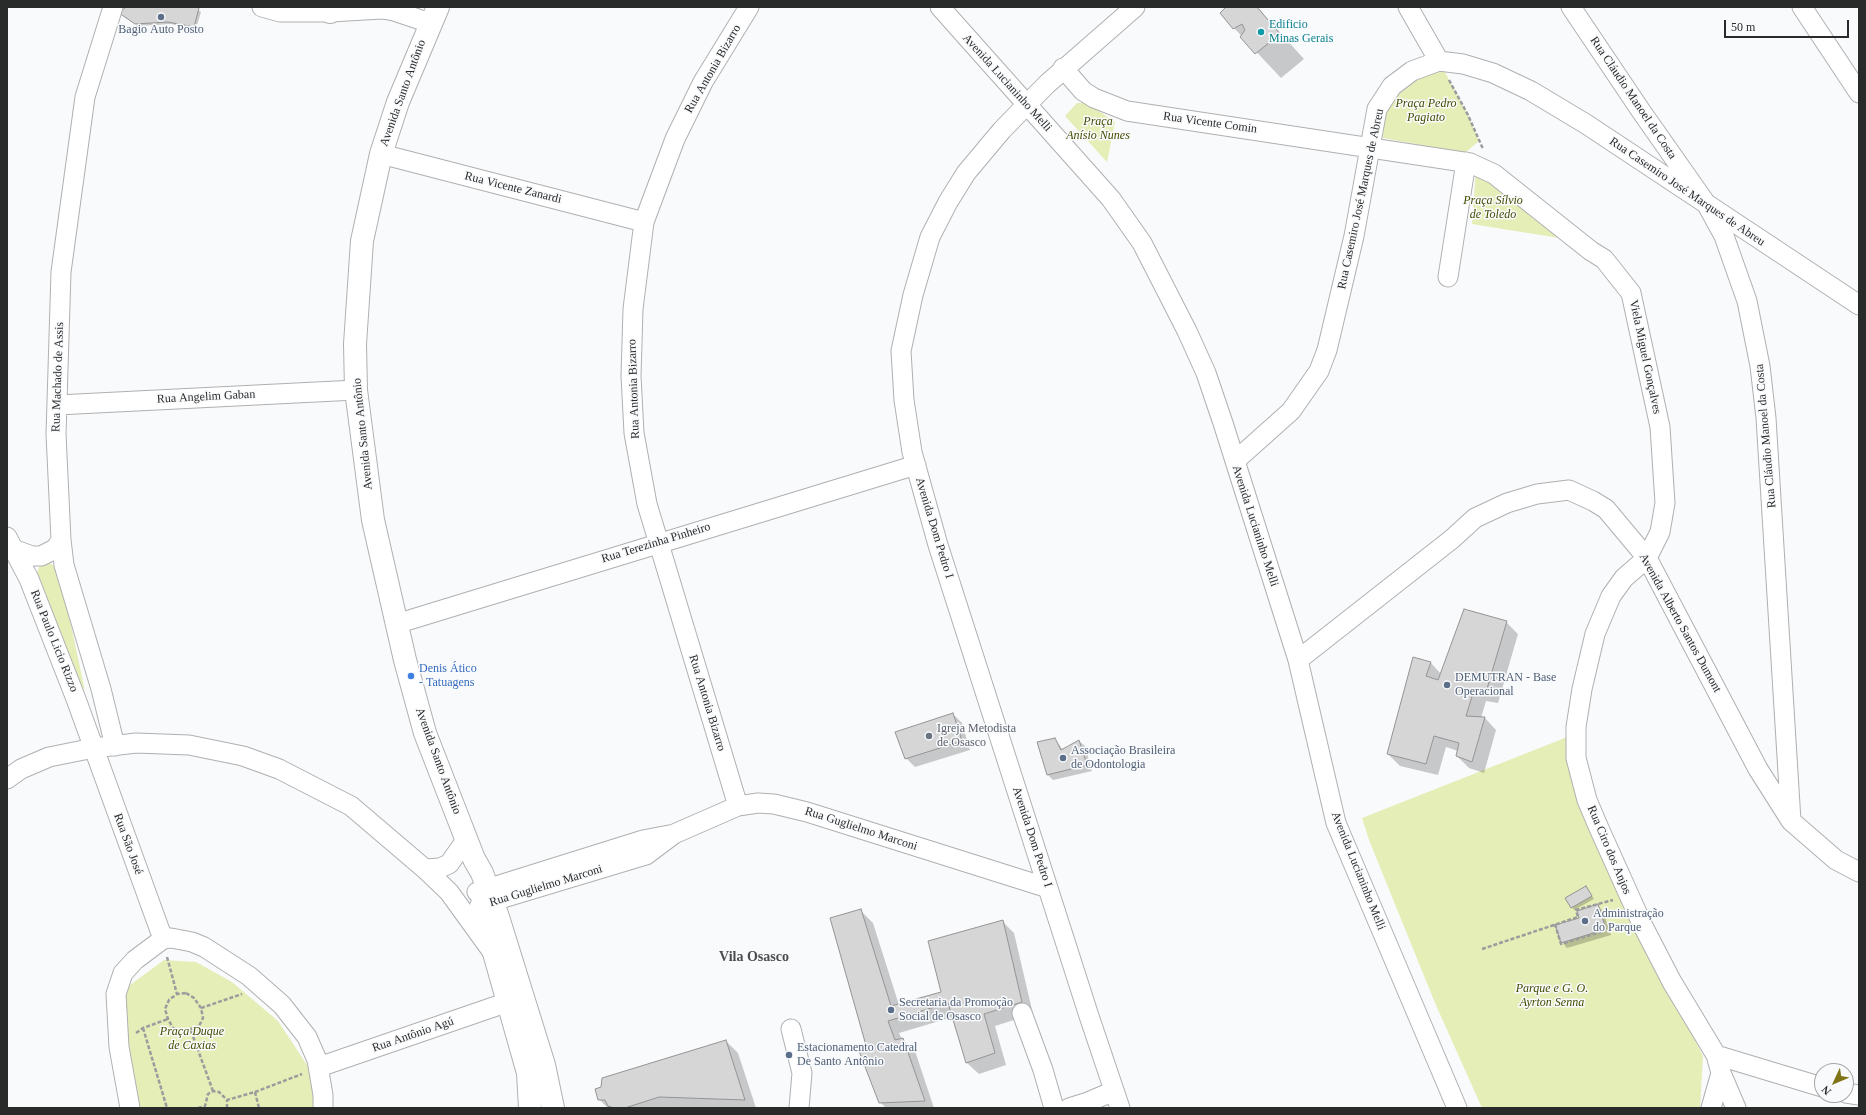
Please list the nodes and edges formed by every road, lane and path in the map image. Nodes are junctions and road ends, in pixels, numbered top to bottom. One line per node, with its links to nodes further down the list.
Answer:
1 (113, 7): 24 (street, Rua Machado de Assis)
2 (262, 7): 9 (street)
3 (750, 7): 20 (street, Rua Antonia Bizarro)
4 (940, 7): 14 (street, Avenida Lucianinho Melli)
5 (1135, 7): 12 (street, Avenida Dom Pedro I)
6 (1408, 7): 11 (street)
7 (1571, 7): 19 (street, Rua Cláudio Manoel da Costa)
8 (1802, 7): 13 (street)
9 (336, 9): 10 (street)
10 (434, 15): 16 (main road, Avenida Santo Antônio)
11 (1439, 61): 15 (street, Rua Casemiro José Marques de Abreu); 18 (path); 19 (street, Rua Casemiro José Marques de Abreu)
12 (1063, 68): 14 (street, Avenida Dom Pedro I); 15 (street, Rua Vicente Comin)
13 (1859, 93)
14 (1026, 105): 25 (street, Avenida Lucianinho Melli); 26 (street, Avenida Dom Pedro I)
15 (1370, 147): 17 (street, Viela Miguel Gonçalves); 25 (street, Rua Casemiro José Marques de Abreu)
16 (381, 154): 20 (street, Rua Vicente Zanardi); 23 (main road, Avenida Santo Antônio)
17 (1466, 162): 18 (street, Viela Miguel Gonçalves); 21 (street)
18 (1494, 174): 30 (street, Viela Miguel Gonçalves)
19 (1707, 205): 22 (street, Rua Casemiro José Marques de Abreu); 41 (street, Rua Cláudio Manoel da Costa)
20 (644, 222): 28 (street, Rua Antonia Bizarro)
21 (1448, 277)
22 (1859, 305)
23 (356, 390): 24 (street, Rua Angelim Gaban); 33 (main road, Avenida Santo Antônio)
24 (56, 405): 27 (street, Rua Machado de Assis)
25 (1234, 461): 34 (street, Avenida Lucianinho Melli)
26 (916, 465): 28 (street, Rua Terezinha Pinheiro); 45 (street, Avenida Dom Pedro I)
27 (60, 540): 29 (street); 31 (street, Rua Machado de Assis)
28 (658, 542): 33 (street, Rua Terezinha Pinheiro); 40 (street, Rua Antonia Bizarro)
29 (10, 543): 32 (street, Rua Paulo Licio Rizzo)
30 (1647, 558): 34 (street, Avenida Alberto Santos Dumont); 41 (street, Avenida Alberto Santos Dumont); 46 (street, Rua Ciro dos Anjos)
31 (64, 565): 32 (street); 35 (street, Rua Machado de Assis)
32 (29, 578): 36 (street, Rua Paulo Licio Rizzo)
33 (396, 624): 42 (main road, Avenida Santo Antônio)
34 (1298, 660): 83 (street, Avenida Lucianinho Melli)
35 (101, 689): 36 (street); 37 (street, Rua Machado de Assis)
36 (76, 699): 38 (street, Rua Paulo Licio Rizzo)
37 (115, 746): 38 (street); 43 (street)
38 (94, 748): 39 (street); 50 (street, Rua São José)
39 (7, 779)
40 (738, 806): 45 (street, Rua Guglielmo Marconi); 47 (street, Rua Guglielmo Marconi)
41 (1791, 821): 44 (street, Avenida Alberto Santos Dumont)
42 (470, 850): 43 (street); 47 (main road, Avenida Santo Antônio)
43 (425, 869): 52 (street)
44 (1859, 872)
45 (1048, 888): 69 (street, Avenida Dom Pedro I)
46 (1629, 896): 48 (path); 63 (street, Rua Ciro dos Anjos)
47 (484, 897): 52 (main road, Avenida Santo Antônio); 79 (main road, Avenida Santo Antônio)
48 (1555, 924): 49 (path); 51 (path)
49 (1604, 931)
50 (163, 939): 53 (street); 54 (path); 62 (street)
51 (1482, 949)
52 (492, 952): 55 (main road, Avenida Santo Antônio)
53 (262, 987): 56 (path); 64 (street)
54 (177, 994): 56 (path); 58 (path)
55 (508, 1002): 64 (street, Rua Antônio Agú); 78 (main road, Avenida Santo Antônio)
56 (200, 1008): 61 (path)
57 (1022, 1013): 81 (street)
58 (168, 1019): 59 (path); 61 (path)
59 (143, 1028): 62 (path); 73 (path)
60 (791, 1030): 80 (street)
61 (191, 1031): 67 (path)
62 (119, 1047): 72 (street)
63 (1716, 1055): 65 (street, Rua Ciro dos Anjos); 66 (street)
64 (319, 1068): 68 (path); 77 (street)
65 (1721, 1073): 84 (street); 85 (street, Rua Ciro dos Anjos)
66 (1814, 1085)
67 (213, 1091): 70 (path); 71 (path)
68 (255, 1092): 70 (path); 76 (path)
69 (1117, 1099): 82 (street)
70 (227, 1100): 75 (path)
71 (206, 1107): 74 (path)
72 (130, 1108)
73 (167, 1108)
74 (198, 1108)
75 (227, 1108)
76 (259, 1108)
77 (323, 1108)
78 (530, 1108)
79 (553, 1108)
80 (799, 1108)
81 (1054, 1108)
82 (1069, 1108)
83 (1458, 1108)
84 (1711, 1108)
85 (1736, 1108)

